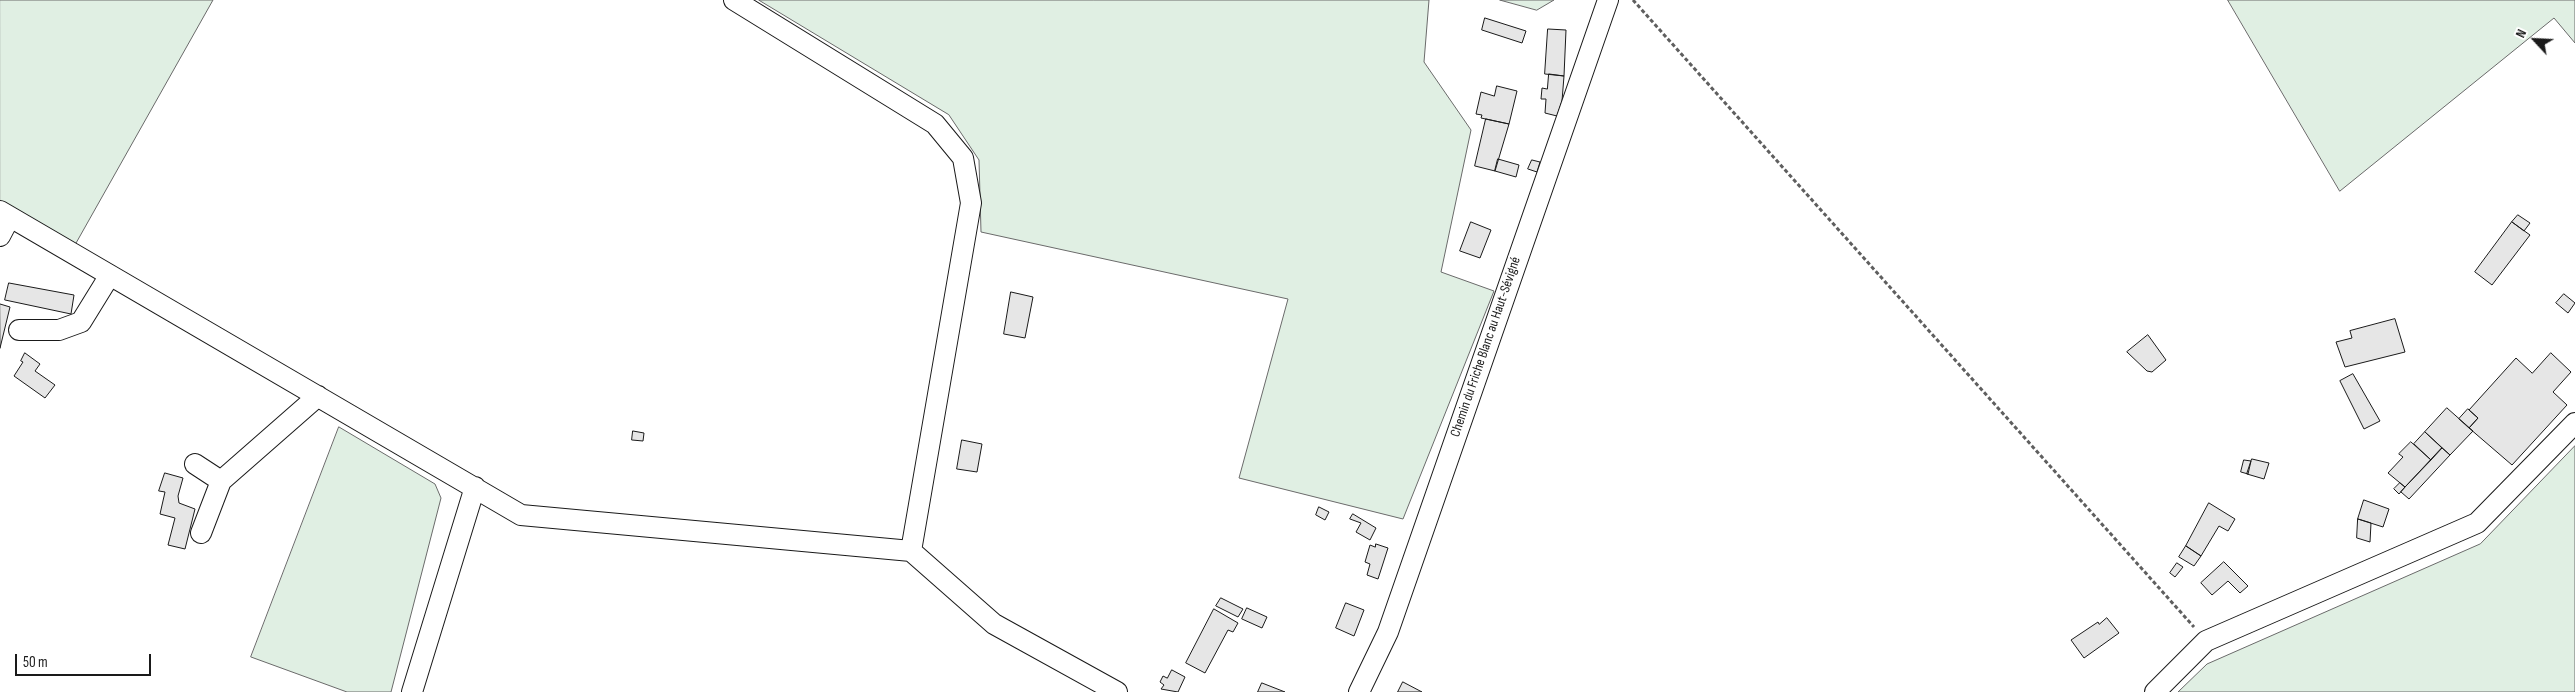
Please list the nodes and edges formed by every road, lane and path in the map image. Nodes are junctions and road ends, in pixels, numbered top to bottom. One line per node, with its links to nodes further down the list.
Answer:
1 (734, 0): 14 (street)
2 (1608, 0): 18 (street, Chemin du Friche Blanc au Haut-Sévigné)
3 (1633, 0): 15 (path)
4 (5, 214): 5 (street); 6 (street)
5 (0, 236)
6 (110, 275): 7 (street); 8 (street)
7 (19, 330)
8 (318, 396): 11 (street); 12 (street)
9 (2575, 423): 15 (street)
10 (195, 464): 11 (street)
11 (221, 481): 13 (street)
12 (475, 487): 14 (street); 17 (street)
13 (201, 533)
14 (910, 551): 16 (street)
15 (2206, 641): 19 (street)
16 (1109, 690)
17 (412, 692)
18 (1359, 692)
19 (2155, 692)

